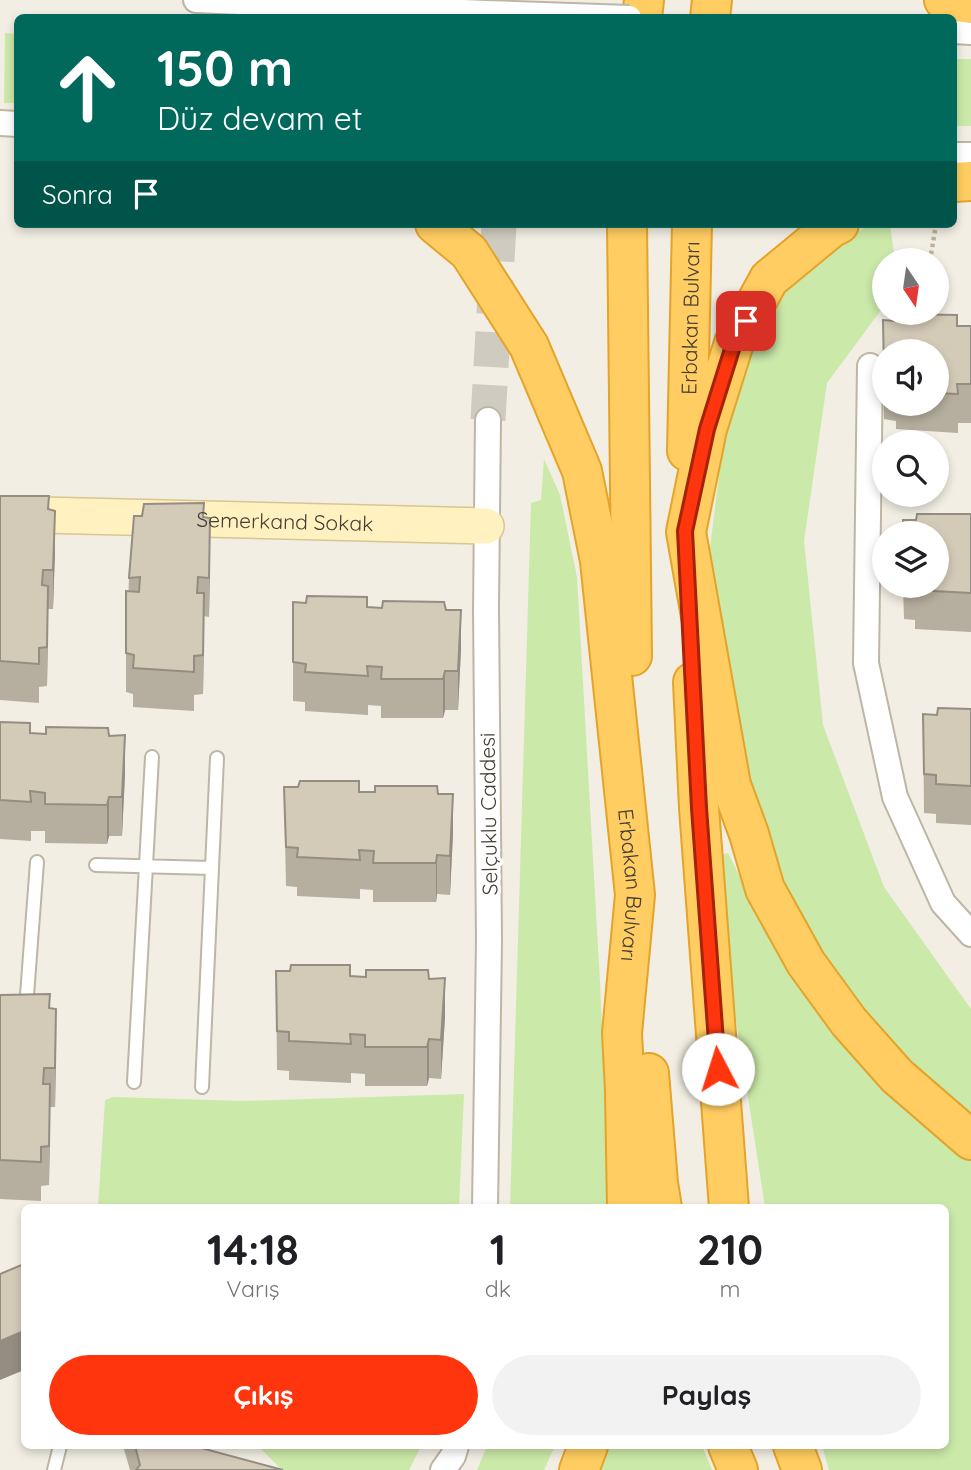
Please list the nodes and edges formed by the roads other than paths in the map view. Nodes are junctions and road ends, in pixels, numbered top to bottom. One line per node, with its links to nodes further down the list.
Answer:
1 (196, 0): 4 (street)
2 (944, 0): 3 (highway)
3 (971, 4)
4 (505, 10): 5 (street, bridge)
5 (567, 14)
6 (440, 228): 21 (highway)
7 (627, 228): 21 (highway, Erbakan Bulvarı)
8 (692, 228): 14 (highway, Erbakan Bulvarı)
9 (831, 228): 14 (highway)
10 (870, 366): 22 (street)
11 (488, 420): 13 (street, Selçuklu Caddesi)
12 (0, 514): 13 (street, Semerkand Sokak)
13 (486, 526): 27 (street, Selçuklu Caddesi)
14 (685, 531): 26 (highway); 30 (highway, Erbakan Bulvarı)
15 (152, 758): 19 (lane)
16 (217, 758): 20 (lane)
17 (37, 862): 23 (lane)
18 (96, 865): 19 (lane)
19 (146, 866): 20 (lane); 24 (lane)
20 (212, 868): 25 (lane)
21 (635, 895): 28 (highway); 29 (highway, Erbakan Bulvarı)
22 (971, 934)
23 (27, 995)
24 (134, 1082)
25 (202, 1087)
26 (971, 1140)
27 (485, 1204)
28 (627, 1204)
29 (661, 1204)
30 (729, 1204)
31 (59, 1449): 36 (lane)
32 (455, 1449): 37 (street)
33 (587, 1449): 38 (highway)
34 (729, 1449): 39 (highway)
35 (794, 1449): 40 (highway)
36 (54, 1470)
37 (443, 1470)
38 (579, 1470)
39 (737, 1470)
40 (802, 1470)

